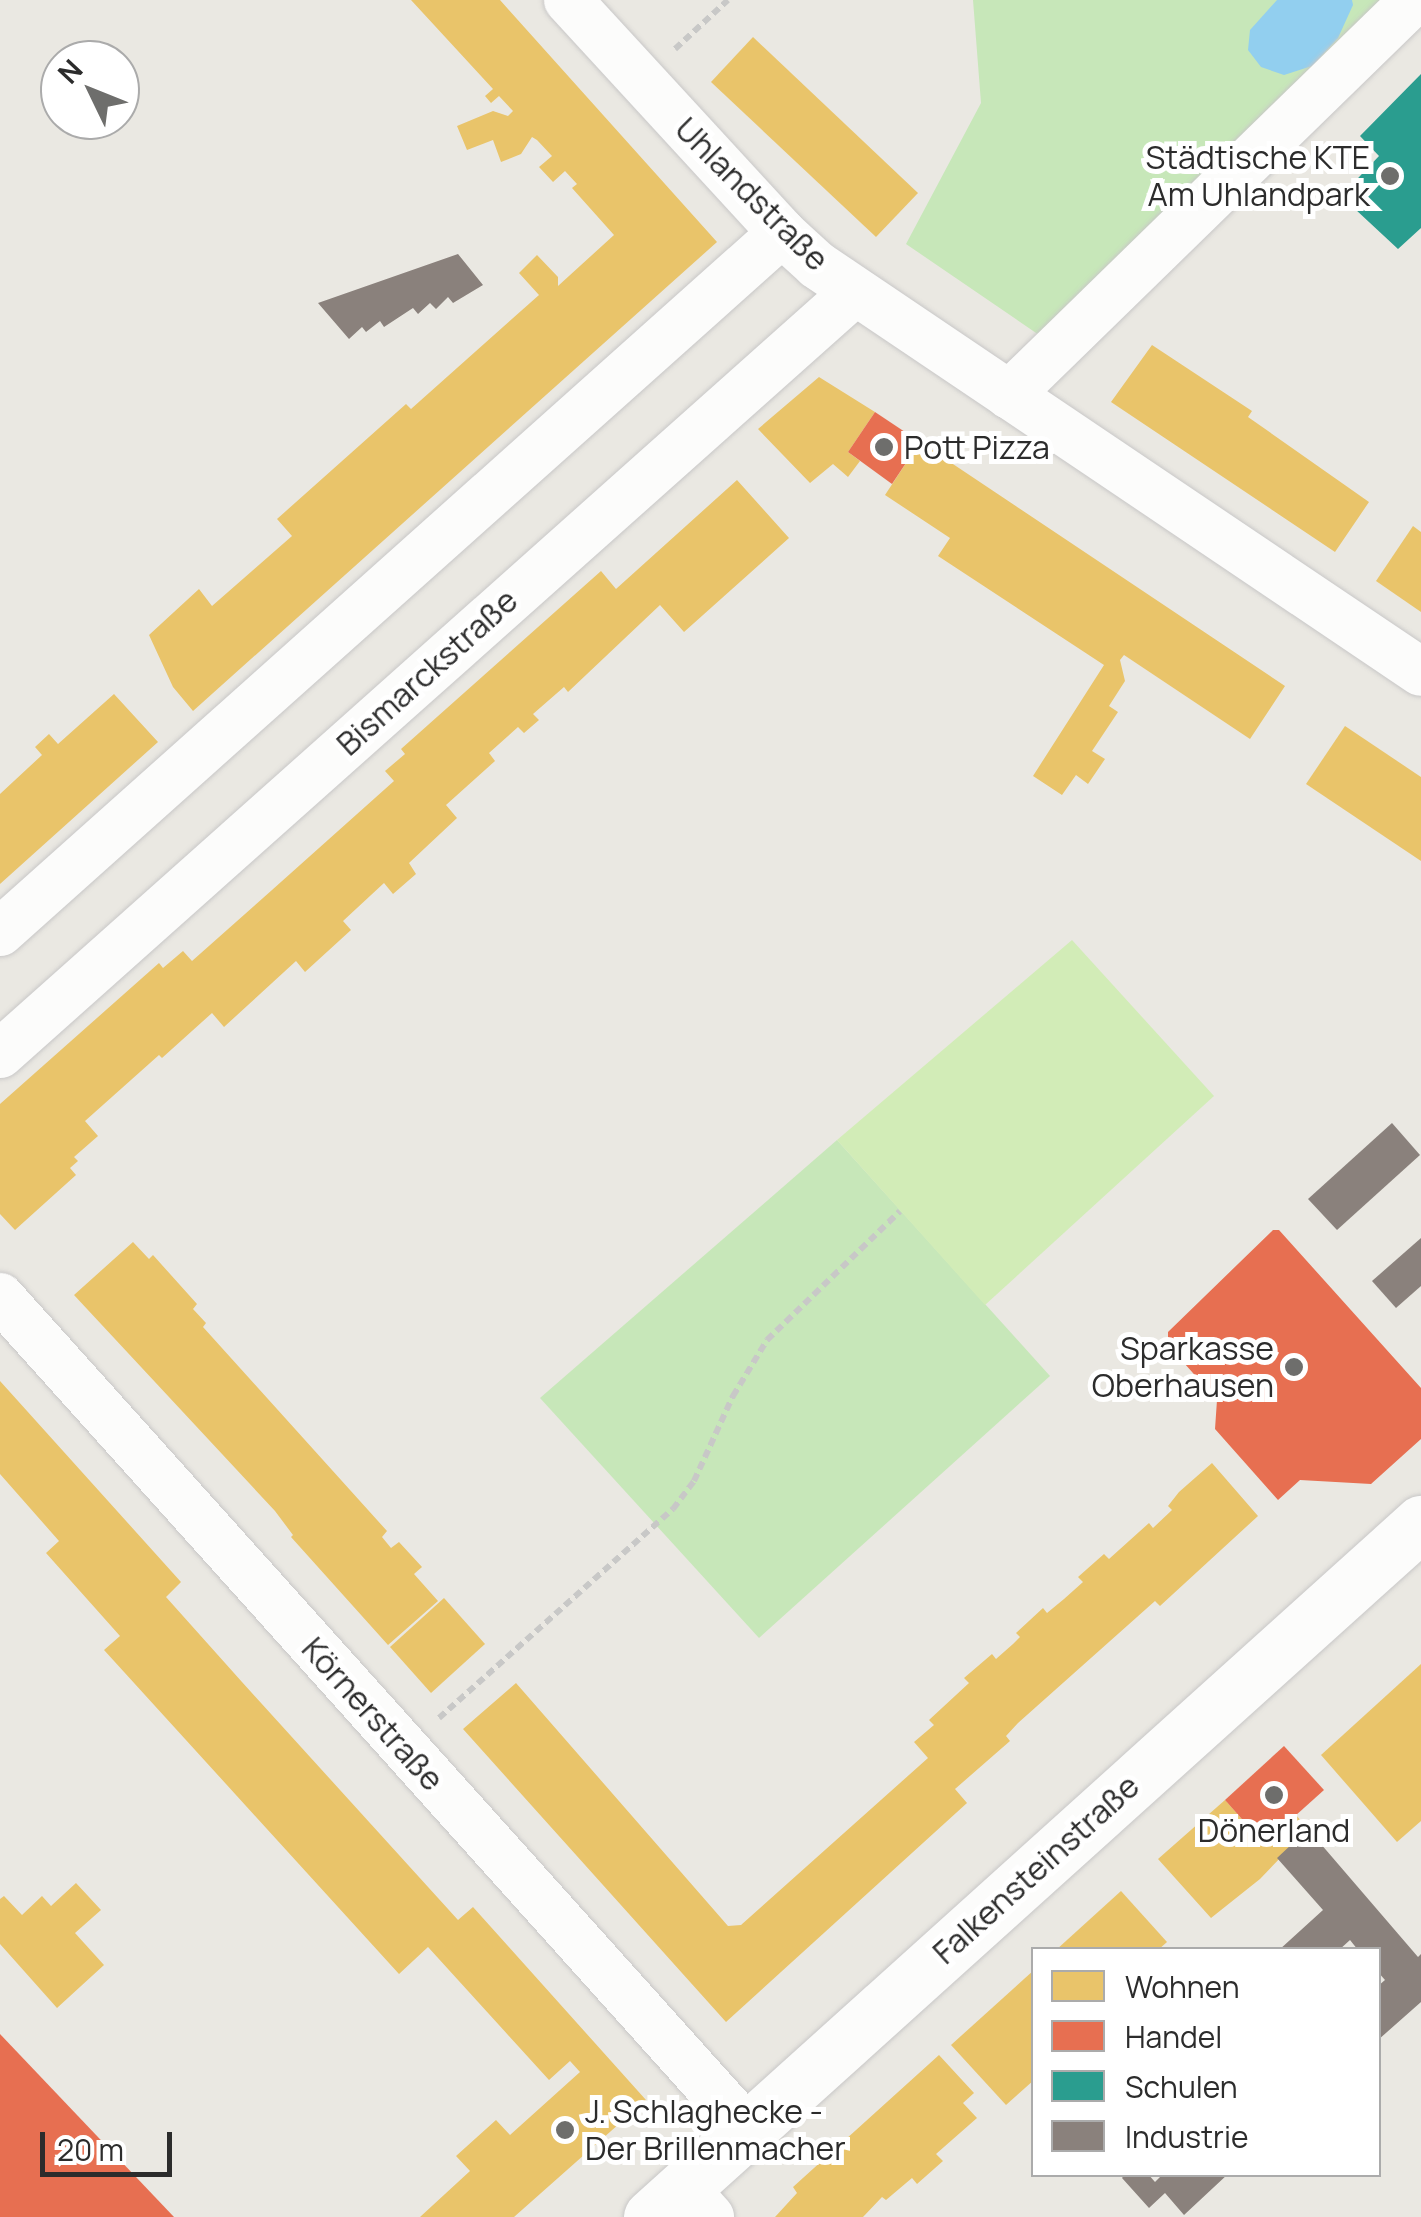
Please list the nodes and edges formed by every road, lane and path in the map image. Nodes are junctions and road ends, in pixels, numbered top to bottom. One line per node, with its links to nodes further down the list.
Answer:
1 (568, 0): 4 (street, Uhlandstraße)
2 (728, 0): 4 (path)
3 (1414, 0): 7 (street)
4 (640, 80): 5 (street, Uhlandstraße)
5 (782, 234): 6 (street, Uhlandstraße); 9 (street)
6 (855, 292): 7 (street, Uhlandstraße); 10 (street, Bismarckstraße)
7 (1009, 395): 8 (street, Uhlandstraße)
8 (1421, 672)
9 (0, 932)
10 (0, 1054)
11 (900, 1210): 14 (path)
12 (0, 1297): 14 (street, Körnerstraße)
13 (1421, 1523): 15 (street, Falkensteinstraße)
14 (404, 1749): 15 (street, Körnerstraße)
15 (747, 2129): 16 (street, Falkensteinstraße)
16 (682, 2207)

